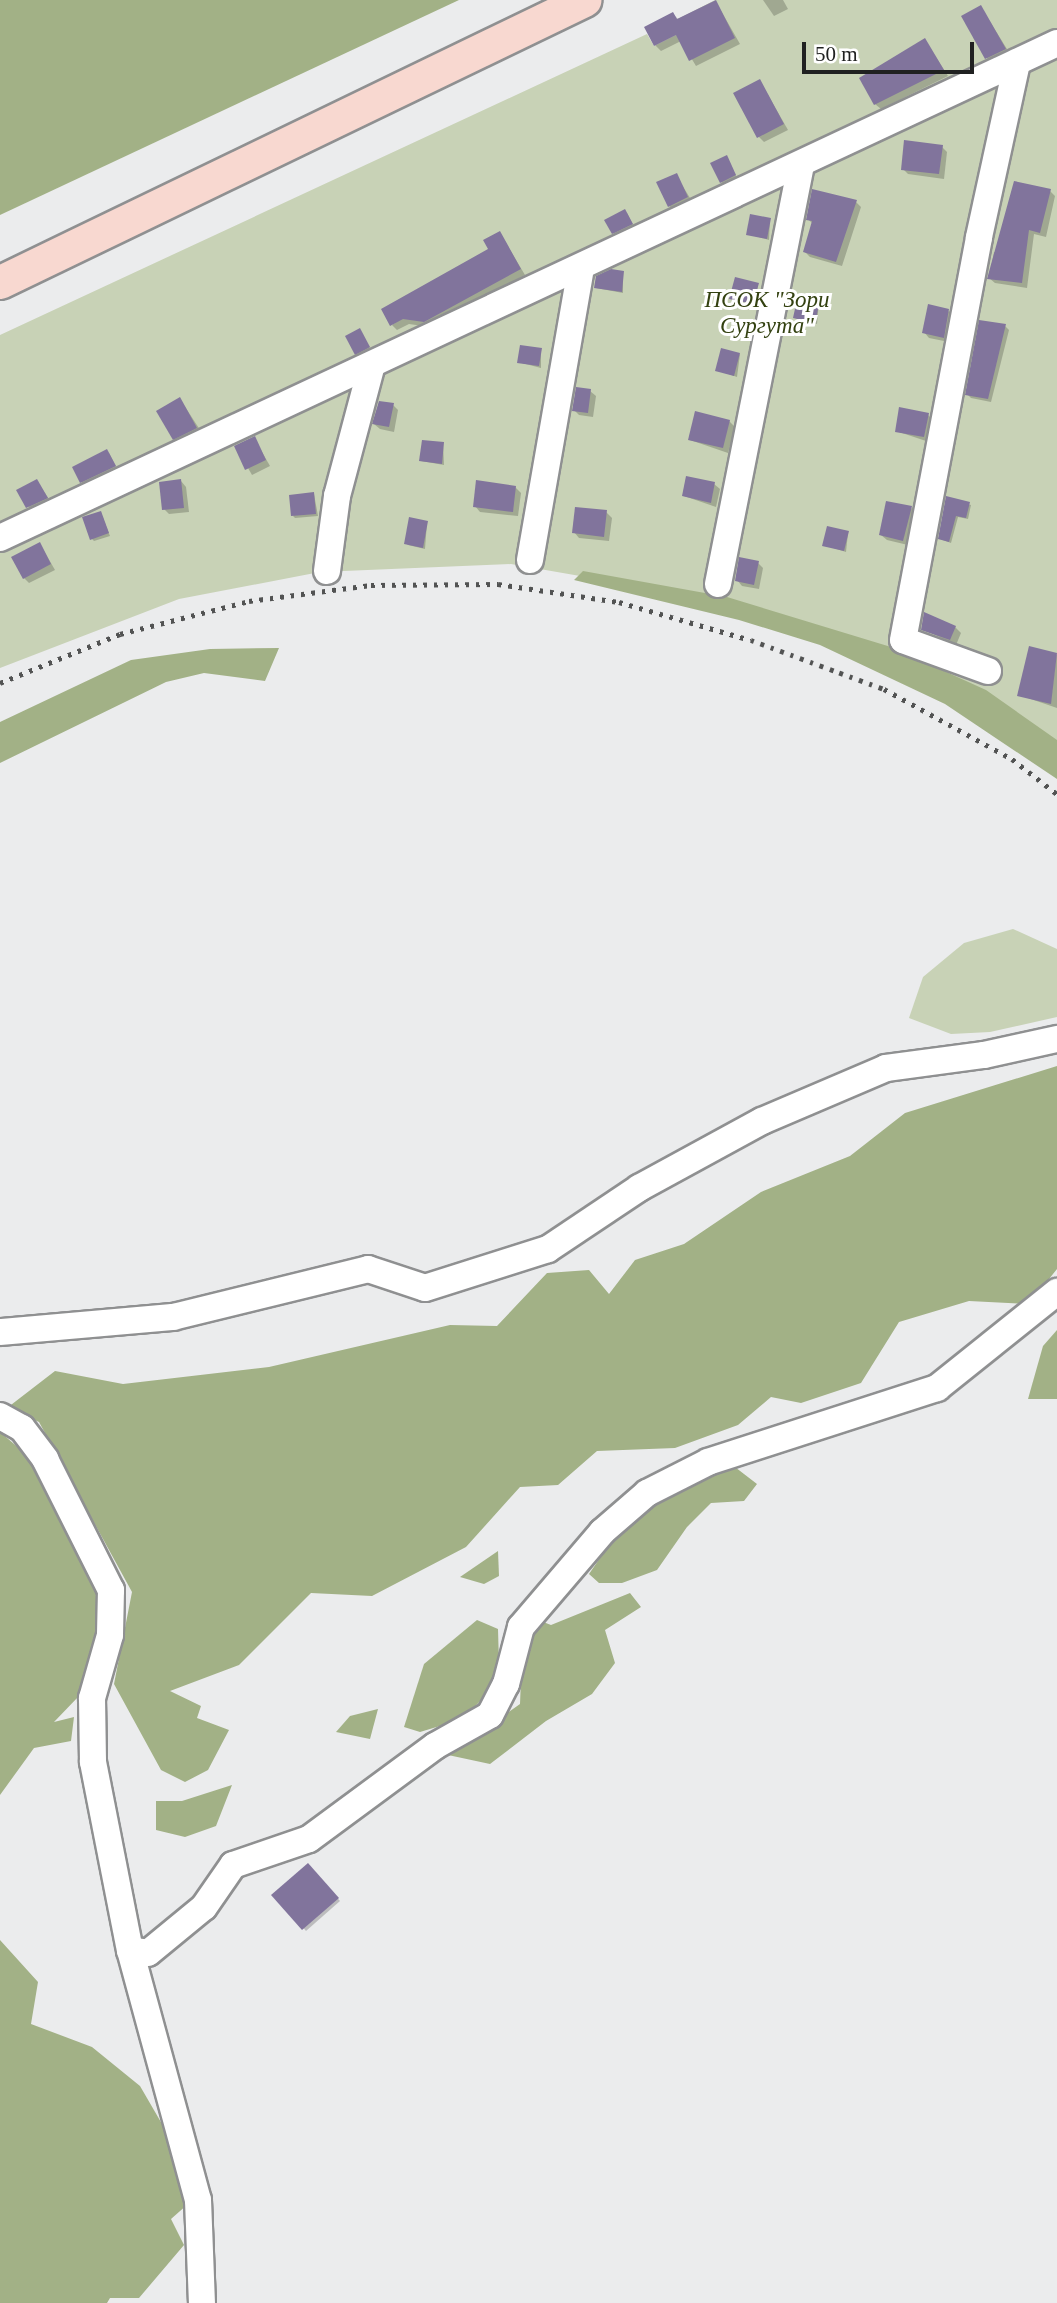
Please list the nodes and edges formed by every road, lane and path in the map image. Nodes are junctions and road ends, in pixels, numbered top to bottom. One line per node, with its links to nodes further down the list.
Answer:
1 (584, 0): 6 (main road)
2 (1057, 43): 3 (street)
3 (1017, 62): 4 (street); 12 (street)
4 (801, 164): 5 (street); 11 (street)
5 (581, 268): 7 (street); 9 (street)
6 (0, 282)
7 (371, 368): 8 (street); 10 (street)
8 (0, 538)
9 (530, 560)
10 (327, 571)
11 (718, 584)
12 (988, 671)
13 (1057, 1039): 15 (street)
14 (1057, 1292): 17 (street)
15 (0, 1332)
16 (0, 1416): 17 (street)
17 (131, 1950): 18 (street)
18 (202, 2303)

